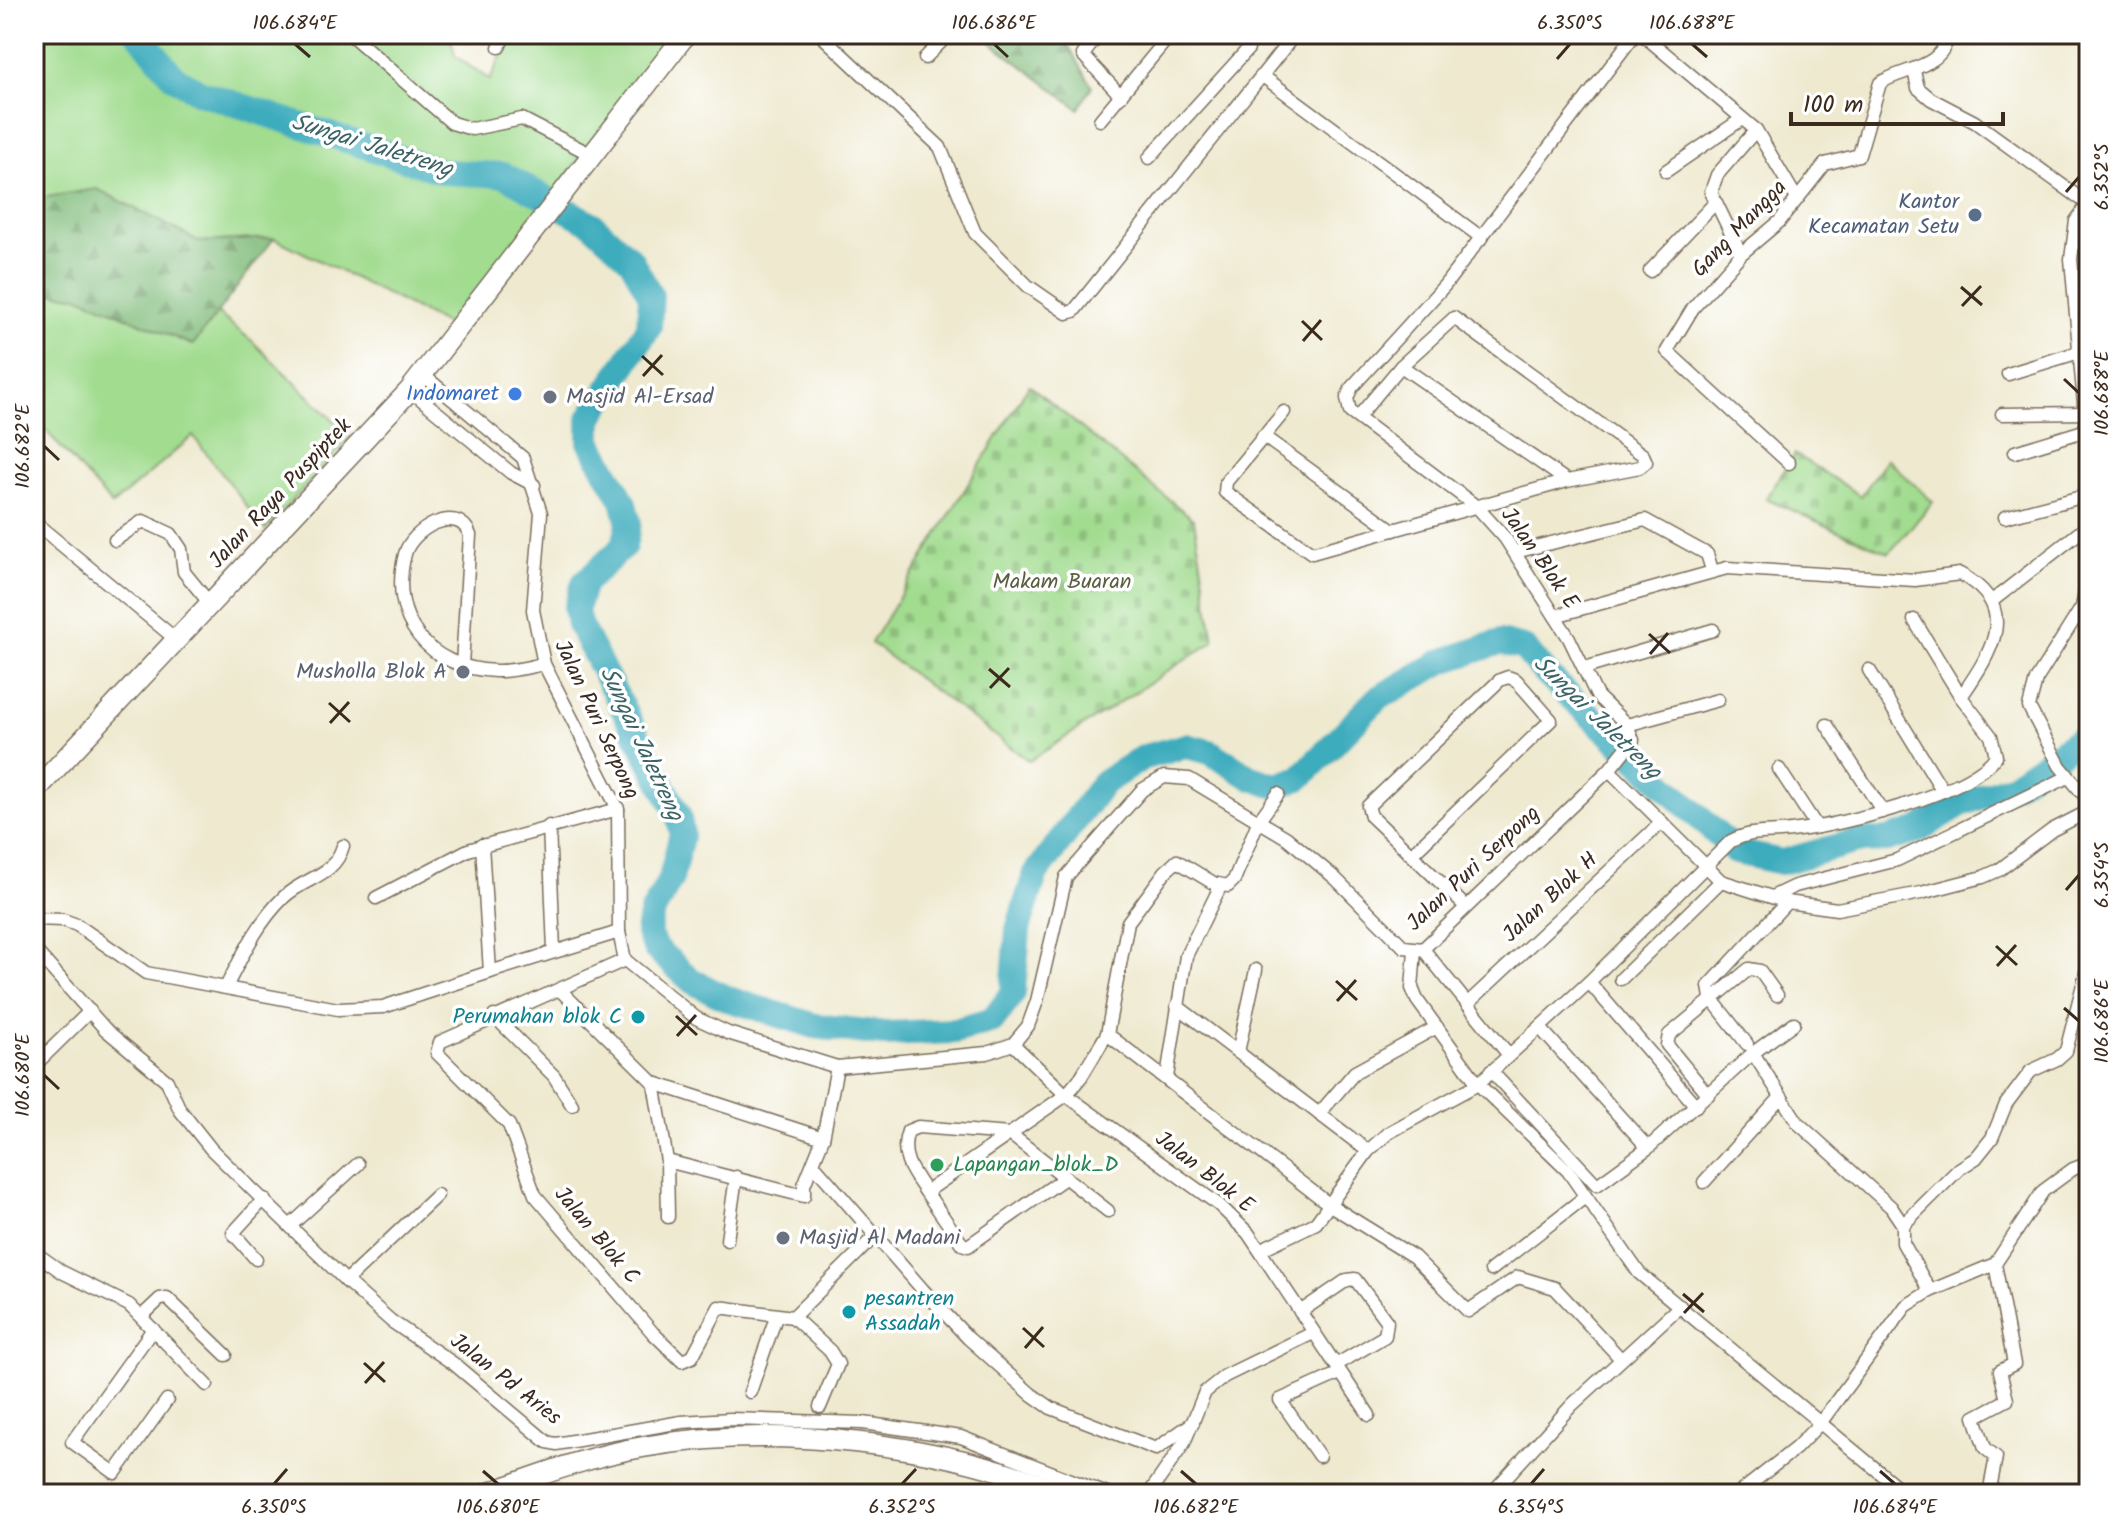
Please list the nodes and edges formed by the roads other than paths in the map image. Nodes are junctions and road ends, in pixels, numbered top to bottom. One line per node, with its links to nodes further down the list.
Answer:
1 (350, 34): 22 (street)
2 (505, 34): 13 (street)
3 (686, 34): 22 (main road, Jalan Raya Puspiptek)
4 (820, 34): 16 (street)
5 (949, 34): 14 (street)
6 (1099, 34): 17 (street)
7 (1171, 34): 17 (street)
8 (1251, 34): 21 (street)
9 (1295, 34): 16 (street)
10 (1635, 34): 27 (street)
11 (1642, 34): 18 (street)
12 (1948, 34): 15 (street, Gang Mangga)
13 (499, 47)
14 (925, 58)
15 (1914, 71): 24 (street, Gang Mangga); 26 (street)
16 (1264, 77): 27 (street)
17 (1121, 96): 19 (street)
18 (1742, 119): 20 (street); 23 (street)
19 (1100, 120)
20 (1756, 130): 24 (street); 25 (street)
21 (1149, 158)
22 (590, 159): 33 (main road, Jalan Raya Puspiptek)
23 (1666, 171)
24 (1797, 199): 28 (street, Gang Mangga)
25 (1714, 204): 28 (street); 29 (street)
26 (2088, 204): 30 (street)
27 (1482, 238): 37 (street, Jalan Blok E)
28 (1741, 254): 42 (street, Gang Mangga)
29 (1650, 271)
30 (2084, 351): 32 (street); 36 (street)
31 (1401, 366): 37 (street); 43 (street); 43 (street)
32 (2008, 374)
33 (416, 382): 44 (street); 44 (street, Jalan Puri Serpong); 56 (main road, Jalan Raya Puspiptek)
34 (1284, 412): 39 (street)
35 (2002, 414): 36 (street)
36 (2087, 414): 38 (street)
37 (1359, 416): 46 (street, Jalan Blok E)
38 (2087, 430): 40 (street); 41 (street)
39 (1263, 436): 50 (street); 50 (street)
40 (2015, 452)
41 (2089, 459)
42 (1789, 463)
43 (1567, 481): 46 (street)
44 (534, 485): 61 (street, Jalan Puri Serpong)
45 (2089, 495): 47 (street)
46 (1477, 507): 50 (street); 52 (street, Jalan Blok E)
47 (2005, 517)
48 (34, 522): 60 (street)
49 (2089, 525): 55 (street)
50 (1393, 530)
51 (115, 540): 56 (street)
52 (1515, 552): 53 (street); 57 (street, Jalan Blok E)
53 (1712, 570): 55 (street); 57 (street)
54 (2089, 572): 71 (street)
55 (1992, 601): 65 (street)
56 (211, 605): 60 (main road, Jalan Raya Puspiptek)
57 (1555, 616): 63 (street, Jalan Blok E)
58 (1914, 620): 65 (street)
59 (1713, 630): 63 (street)
60 (178, 641): 73 (main road, Jalan Raya Puspiptek)
61 (544, 664): 62 (street); 76 (street, Jalan Puri Serpong)
62 (462, 665): 62 (street)
63 (1585, 668): 67 (street, Jalan Blok E)
64 (1869, 670): 72 (street)
65 (1961, 697): 72 (street)
66 (1718, 700): 67 (street)
67 (1627, 725): 69 (street)
68 (1827, 725): 78 (street)
69 (1612, 767): 80 (street); 92 (street, Jalan Puri Serpong)
70 (1779, 769): 82 (street)
71 (2064, 772): 75 (street); 89 (street)
72 (1943, 791): 78 (street)
73 (34, 792)
74 (1278, 794): 79 (street)
75 (2089, 801)
76 (618, 809): 81 (street); 94 (street, Jalan Puri Serpong)
77 (2089, 811): 91 (street)
78 (1883, 812): 82 (street)
79 (1258, 822): 88 (street); 96 (street, Jalan Puri Serpong); 116 (street, Jalan Puri Serpong)
80 (1662, 822): 86 (street); 108 (street, Jalan Blok H)
81 (549, 826): 83 (street); 97 (street)
82 (1817, 827): 86 (street)
83 (482, 845): 90 (street); 101 (street)
84 (343, 846): 104 (street)
85 (1413, 853): 85 (street); 92 (street)
86 (1709, 862): 87 (street); 103 (street)
87 (1721, 881): 89 (street); 102 (street)
88 (1218, 884): 109 (street); 115 (street)
89 (1772, 897): 91 (street)
90 (376, 898)
91 (1787, 902): 107 (street)
92 (1466, 907): 96 (street, Jalan Puri Serpong)
93 (34, 919): 104 (street)
94 (619, 932): 97 (street); 98 (street, Jalan Puri Serpong)
95 (34, 949): 110 (street, Jalan Pd Aries)
96 (1419, 950): 108 (street); 113 (street)
97 (554, 951): 101 (street)
98 (625, 960): 105 (street, Jalan Blok C); 121 (street)
99 (2089, 961): 150 (street)
100 (1256, 970): 118 (street)
101 (490, 972): 104 (street)
102 (1621, 979)
103 (1589, 982): 114 (street); 130 (street)
104 (226, 987)
105 (560, 990): 111 (street, Jalan Blok C); 124 (street)
106 (1777, 995): 107 (street)
107 (1711, 998): 117 (street); 127 (street)
108 (1467, 1004): 119 (street)
109 (1177, 1006): 118 (street); 123 (street)
110 (90, 1011): 120 (street); 146 (street, Jalan Pd Aries)
111 (494, 1016): 129 (street); 164 (street, Jalan Blok C)
112 (1794, 1023): 117 (street)
113 (1437, 1027): 125 (street); 131 (street)
114 (1541, 1029): 119 (street); 134 (street)
115 (1107, 1034): 123 (street); 126 (street)
116 (1013, 1044): 121 (street); 126 (street, Jalan Blok E)
117 (1750, 1049): 127 (street); 128 (street)
118 (1238, 1052): 131 (street)
119 (1508, 1054): 122 (street)
120 (34, 1066)
121 (837, 1067): 133 (street)
122 (1491, 1071): 125 (street); 134 (street)
123 (1167, 1077): 147 (street)
124 (654, 1083): 133 (street); 136 (street)
125 (1478, 1084): 135 (street); 145 (street)
126 (1066, 1095): 132 (street); 154 (street, Jalan Blok E)
127 (1708, 1095): 130 (street)
128 (1780, 1098): 142 (street); 150 (street)
129 (572, 1105)
130 (1696, 1106): 134 (street)
131 (1319, 1114): 135 (street)
132 (1010, 1134): 141 (street); 143 (street); 143 (street)
133 (823, 1138): 139 (street)
134 (1648, 1148)
135 (1368, 1151): 147 (street)
136 (667, 1161): 140 (street); 149 (street)
137 (2089, 1163): 157 (street)
138 (358, 1164): 151 (street)
139 (813, 1164): 140 (street); 152 (street)
140 (736, 1177): 153 (street)
141 (1066, 1177): 143 (street); 148 (street)
142 (1704, 1182)
143 (926, 1192)
144 (437, 1195): 159 (street)
145 (1585, 1197): 158 (street); 161 (street)
146 (264, 1199): 151 (street, Jalan Pd Aries); 156 (street)
147 (1330, 1205): 154 (street); 169 (street)
148 (1108, 1211)
149 (668, 1217)
150 (1903, 1225): 160 (street)
151 (290, 1226): 159 (street, Jalan Pd Aries)
152 (877, 1234): 165 (street); 177 (street)
153 (727, 1240)
154 (1262, 1249): 162 (street, Jalan Blok E)
155 (34, 1252): 163 (street)
156 (256, 1259)
157 (1995, 1264): 160 (street); 186 (street)
158 (1491, 1270)
159 (346, 1281): 181 (street, Jalan Pd Aries)
160 (1930, 1291): 176 (street)
161 (1680, 1306): 169 (street); 176 (street)
162 (1300, 1312): 167 (street, Jalan Blok E); 170 (street)
163 (142, 1316): 166 (street); 168 (street)
164 (776, 1317): 165 (street); 172 (street)
165 (793, 1317): 174 (street)
166 (153, 1329): 171 (street); 173 (street)
167 (1313, 1333): 170 (street, Jalan Blok E); 177 (street)
168 (226, 1355)
169 (1620, 1358): 183 (street)
170 (1338, 1369): 175 (street, Jalan Blok E); 178 (street)
171 (207, 1385)
172 (750, 1392)
173 (167, 1400)
174 (820, 1407)
175 (1369, 1415)
176 (1821, 1422): 184 (street); 185 (street)
177 (1193, 1423): 182 (street)
178 (1319, 1456)
179 (486, 1494): 180 (main road)
180 (1063, 1494)
181 (1107, 1494)
182 (1149, 1494)
183 (1491, 1494)
184 (1738, 1494)
185 (1906, 1494)
186 (1989, 1494)

